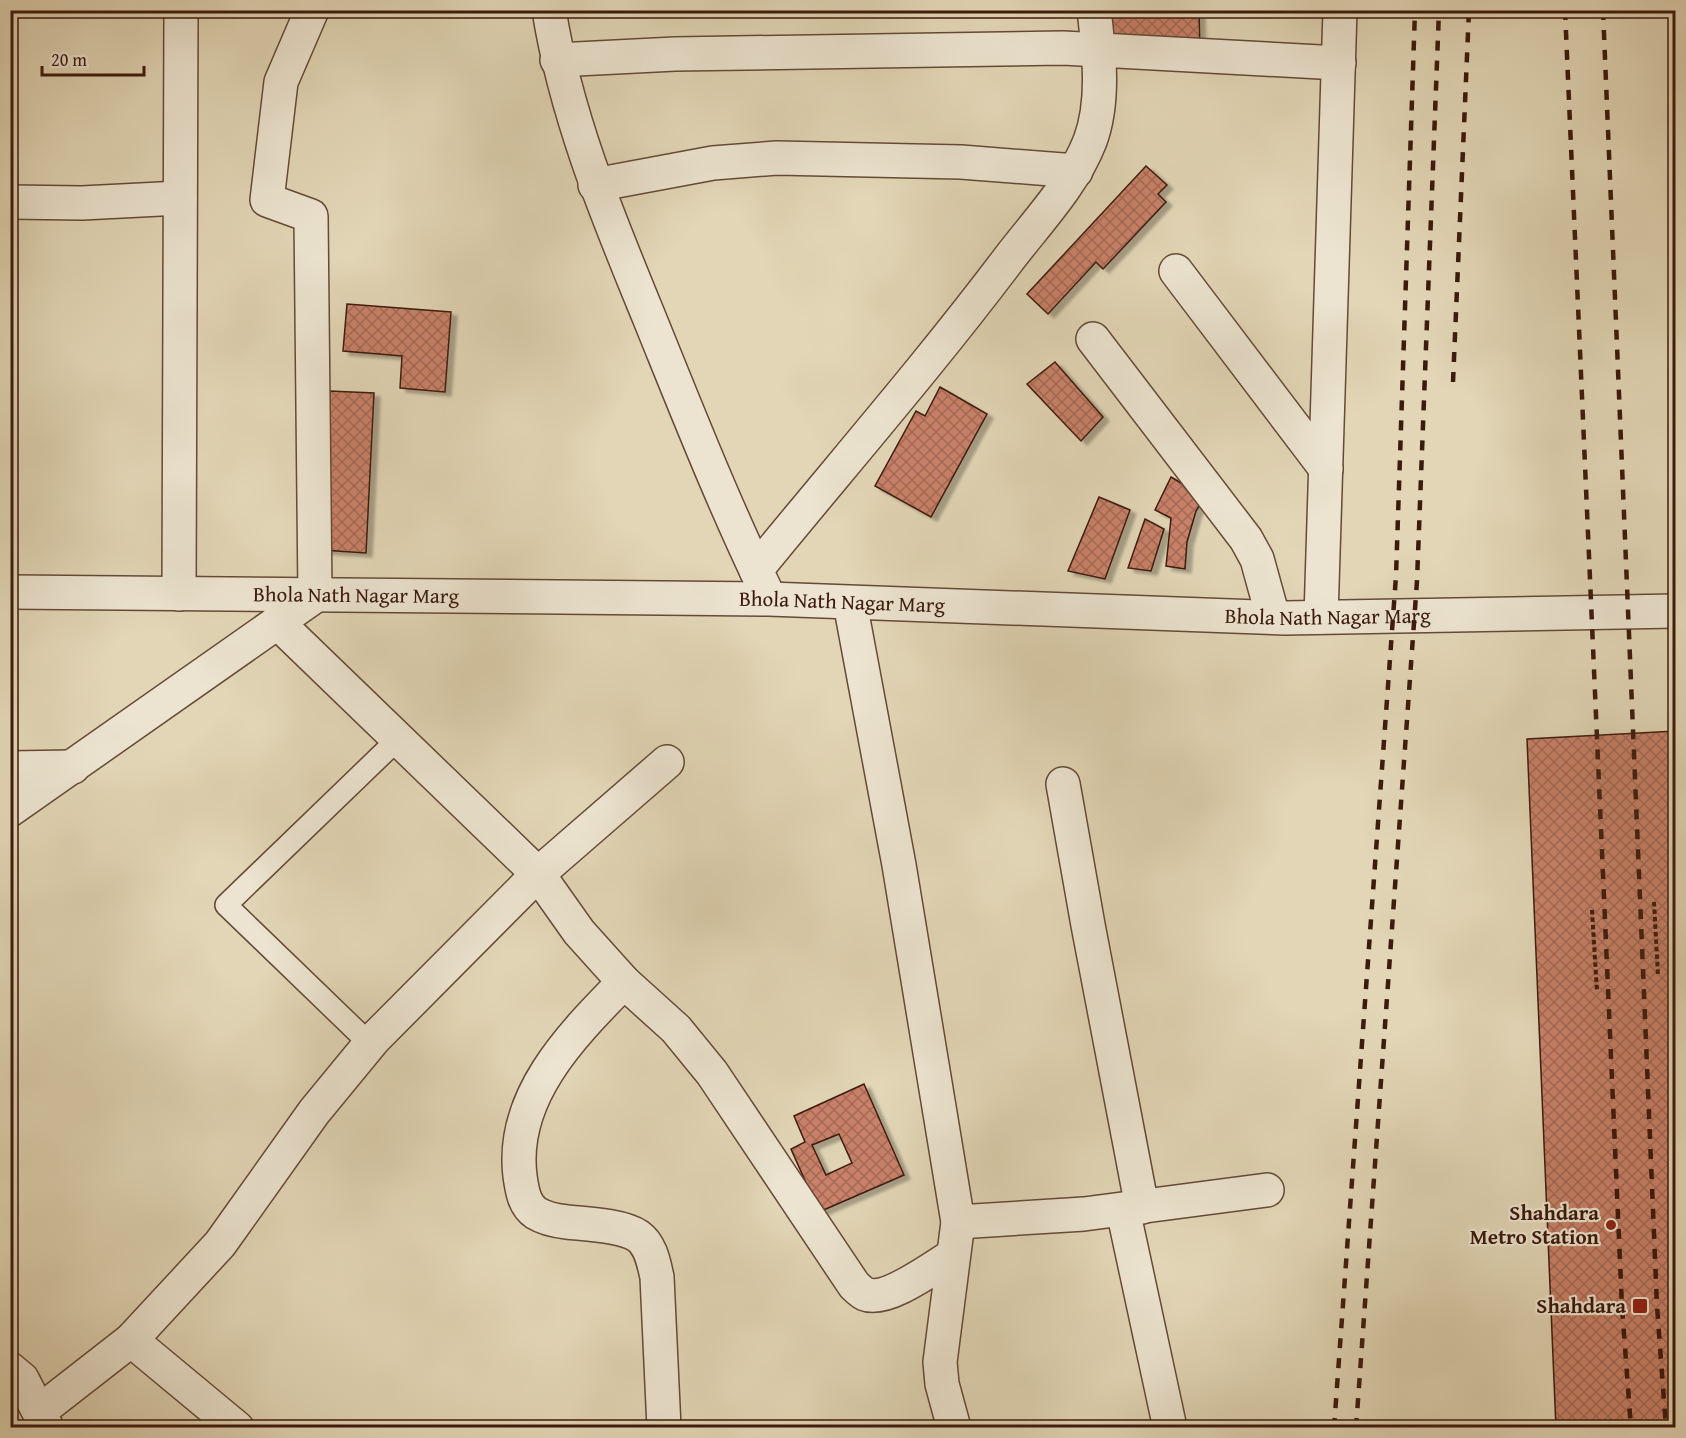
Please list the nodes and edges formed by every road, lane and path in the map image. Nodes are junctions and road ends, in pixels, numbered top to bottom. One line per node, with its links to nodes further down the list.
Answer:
1 (181, 10): 11 (street)
2 (312, 10): 19 (street)
3 (549, 10): 7 (street)
4 (1094, 10): 6 (street)
5 (1340, 10): 8 (street)
6 (1098, 50): 7 (street); 8 (street); 9 (street)
7 (557, 60): 10 (street)
8 (1339, 63): 15 (street)
9 (1076, 171): 10 (street); 16 (street)
10 (595, 184): 16 (street)
11 (180, 198): 12 (street); 18 (street)
12 (10, 202)
13 (1176, 271): 15 (street)
14 (1093, 339): 22 (street)
15 (1326, 469): 23 (street)
16 (763, 584): 19 (street, Bhola Nath Nagar Marg); 20 (street, Bhola Nath Nagar Marg)
17 (10, 592): 18 (street, Bhola Nath Nagar Marg)
18 (179, 594): 19 (street, Bhola Nath Nagar Marg)
19 (315, 596): 24 (street)
20 (850, 603): 22 (street, Bhola Nath Nagar Marg); 40 (street)
21 (1676, 611): 23 (street, Bhola Nath Nagar Marg)
22 (1273, 617): 23 (street, Bhola Nath Nagar Marg)
23 (1321, 617)
24 (277, 622): 25 (street); 27 (street)
25 (398, 739): 31 (street); 37 (lane)
26 (667, 762): 31 (street)
27 (73, 767): 28 (street); 30 (street)
28 (10, 768)
29 (1063, 784): 39 (street)
30 (10, 810)
31 (538, 874): 35 (street); 37 (street)
32 (1654, 902): 34 (path)
33 (1592, 910): 36 (path)
34 (1658, 976)
35 (624, 982): 41 (street); 46 (street)
36 (1597, 992)
37 (370, 1044): 42 (street)
38 (1267, 1190): 39 (street)
39 (1132, 1208): 40 (street); 48 (street)
40 (958, 1222): 41 (street)
41 (952, 1256): 47 (street)
42 (131, 1340): 44 (street); 45 (street)
43 (10, 1369): 44 (street)
44 (44, 1419)
45 (237, 1428)
46 (664, 1428)
47 (954, 1428)
48 (1170, 1428)

